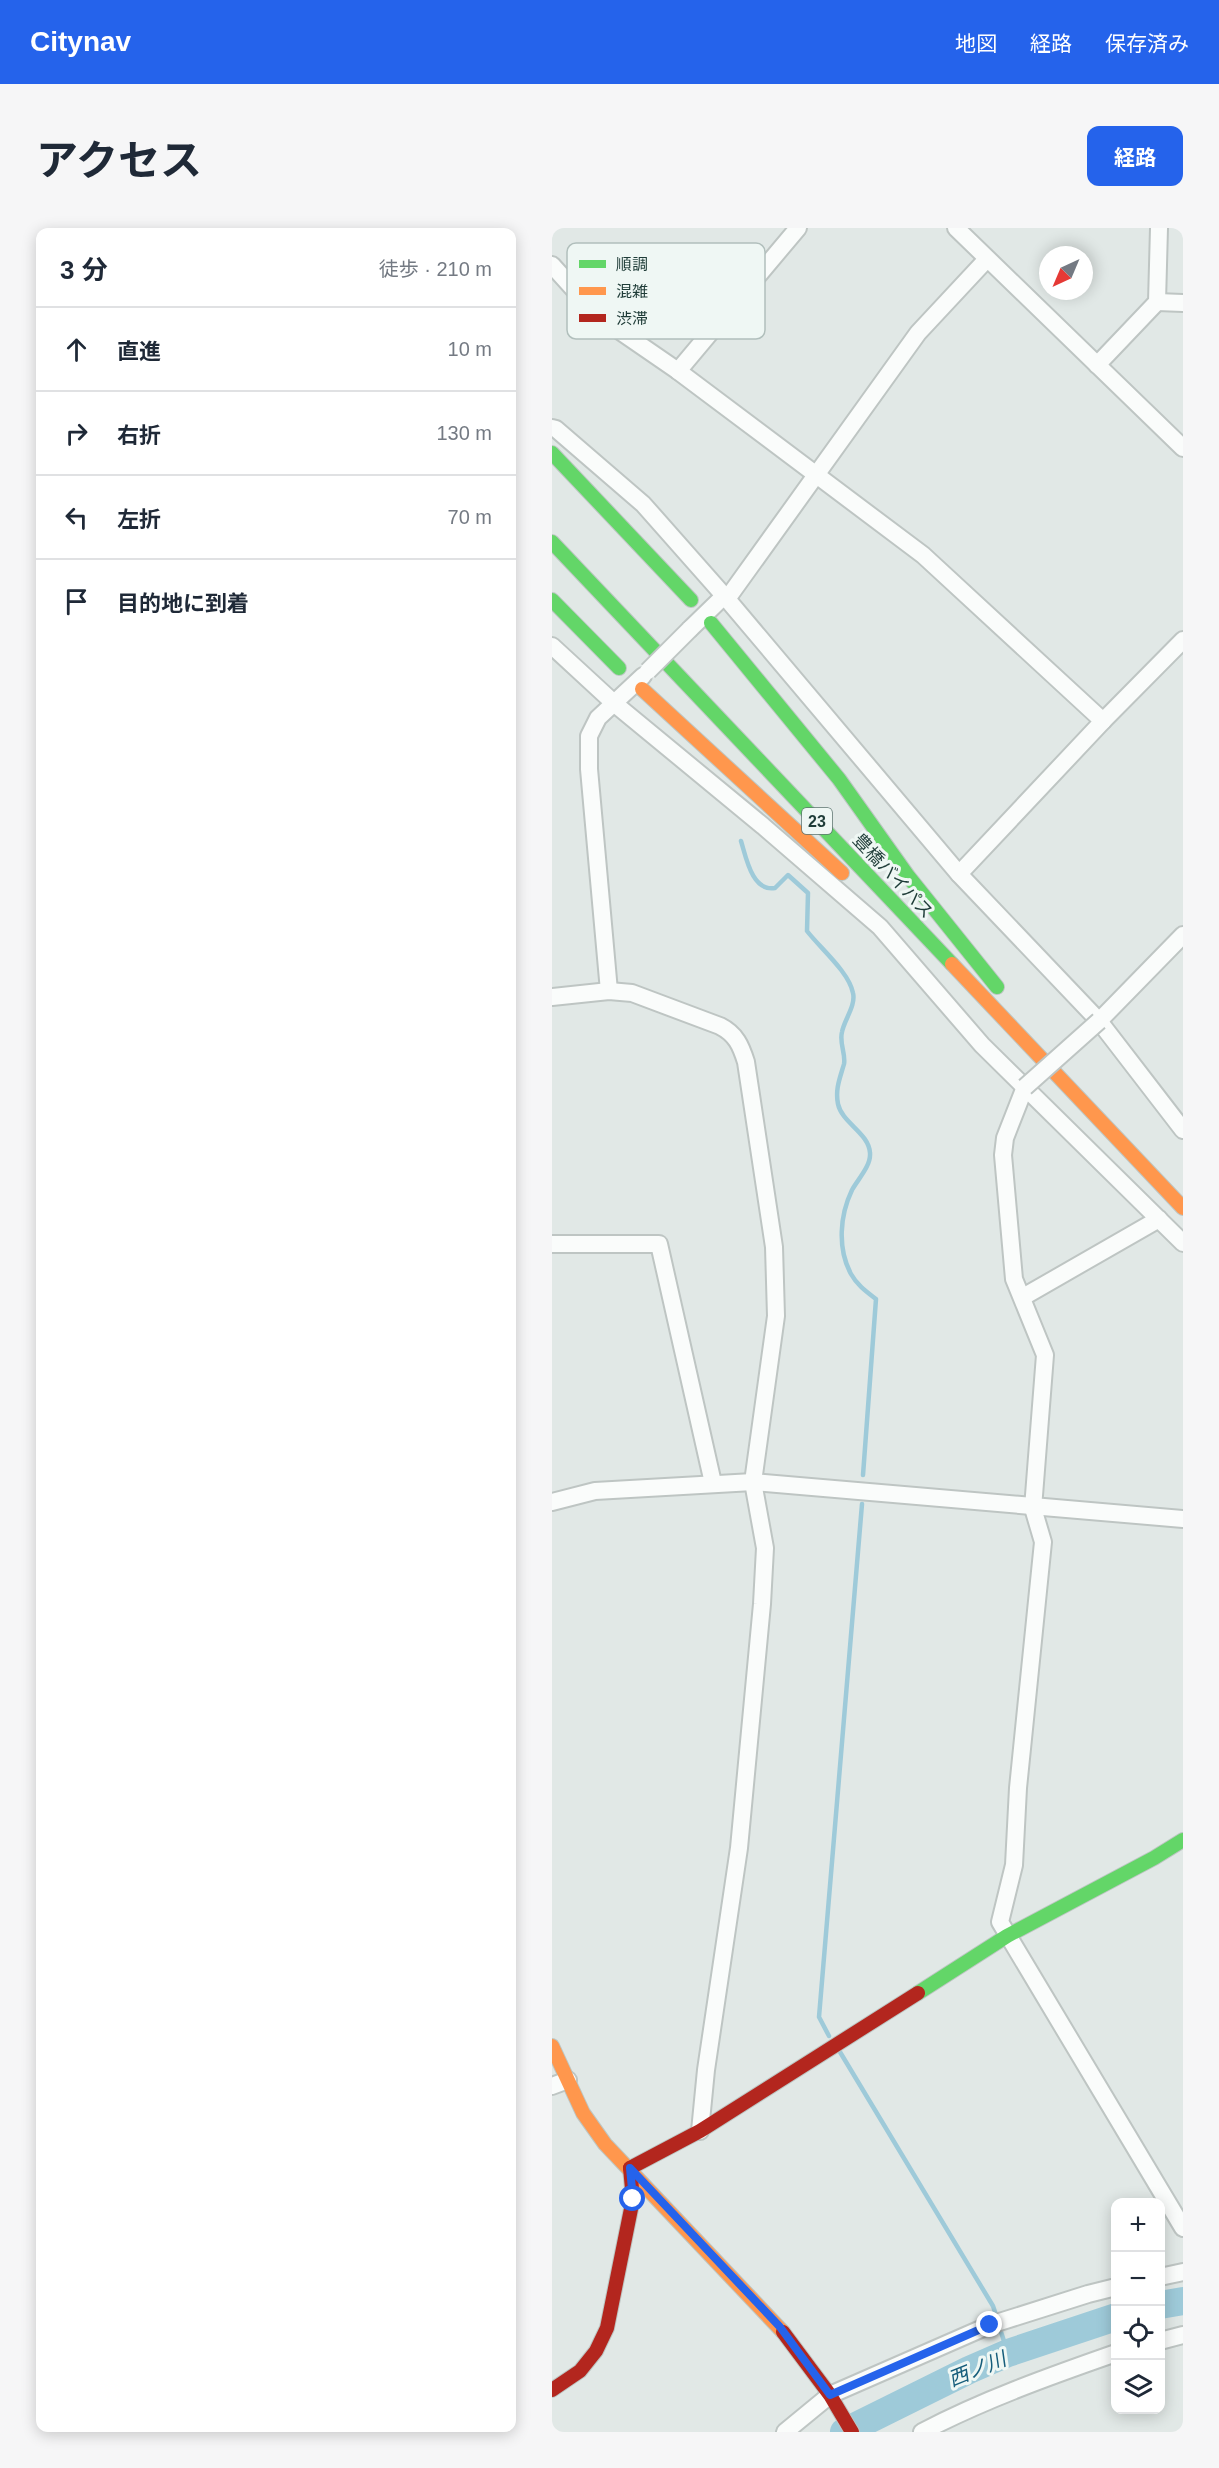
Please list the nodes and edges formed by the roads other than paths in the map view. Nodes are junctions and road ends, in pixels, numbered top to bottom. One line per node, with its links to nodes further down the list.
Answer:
1 (798, 228): 6 (street)
2 (956, 228): 4 (street)
3 (1159, 228): 8 (street)
4 (987, 259): 12 (street); 17 (street)
5 (552, 265): 7 (street)
6 (765, 268)
7 (567, 282)
8 (1157, 302): 9 (street); 12 (street)
9 (1183, 303)
10 (631, 339): 13 (street)
11 (706, 339): 13 (street)
12 (1097, 365): 15 (street)
13 (678, 372): 17 (street)
14 (552, 428): 19 (street)
15 (1183, 448)
16 (552, 453): 21 (main road)
17 (817, 474): 19 (street); 28 (street)
18 (552, 542): 36 (main road, 豊橋バイパス / 23)
19 (725, 597): 27 (street, bridge); 29 (street)
20 (552, 600): 25 (main road)
21 (692, 600)
22 (711, 623): 34 (main road, 23)
23 (1183, 640): 28 (street)
24 (552, 646): 27 (street)
25 (619, 668)
26 (642, 689): 30 (main road, 23)
27 (615, 704): 33 (street); 39 (street)
28 (1103, 721): 29 (street)
29 (959, 874): 37 (street)
30 (855, 885)
31 (881, 909): 36 (main road, 23)
32 (1183, 935): 37 (street)
33 (609, 991): 35 (street); 47 (street)
34 (1003, 993)
35 (552, 997)
36 (1000, 1015): 40 (main road, 豊橋バイパス / 23)
37 (1099, 1022): 39 (street, bridge); 41 (street)
38 (1040, 1036): 40 (main road, 23)
39 (1025, 1087): 43 (street); 46 (street)
40 (1082, 1101): 42 (main road, 豊橋バイパス / 23)
41 (1183, 1130)
42 (1183, 1208)
43 (1160, 1219): 45 (street); 46 (street)
44 (552, 1244): 48 (street)
45 (1183, 1244)
46 (1023, 1297): 50 (street)
47 (753, 1482): 48 (street); 50 (street); 57 (street)
48 (713, 1483): 49 (street)
49 (552, 1502)
50 (1033, 1508): 51 (street); 53 (street)
51 (1183, 1519)
52 (1183, 1840): 53 (main road)
53 (1007, 1936): 57 (main road); 59 (street)
54 (552, 2046): 55 (main road)
55 (568, 2080): 56 (street); 58 (main road)
56 (552, 2086)
57 (700, 2131): 58 (main road)
58 (630, 2168): 66 (main road); 67 (main road)
59 (1183, 2228)
60 (1183, 2272): 61 (street)
61 (1165, 2276)
62 (1111, 2288): 67 (street)
63 (1183, 2335): 64 (street)
64 (1165, 2340)
65 (1111, 2355): 70 (street)
66 (552, 2390)
67 (830, 2395): 68 (street); 69 (main road)
68 (785, 2432)
69 (852, 2432)
70 (922, 2432)

